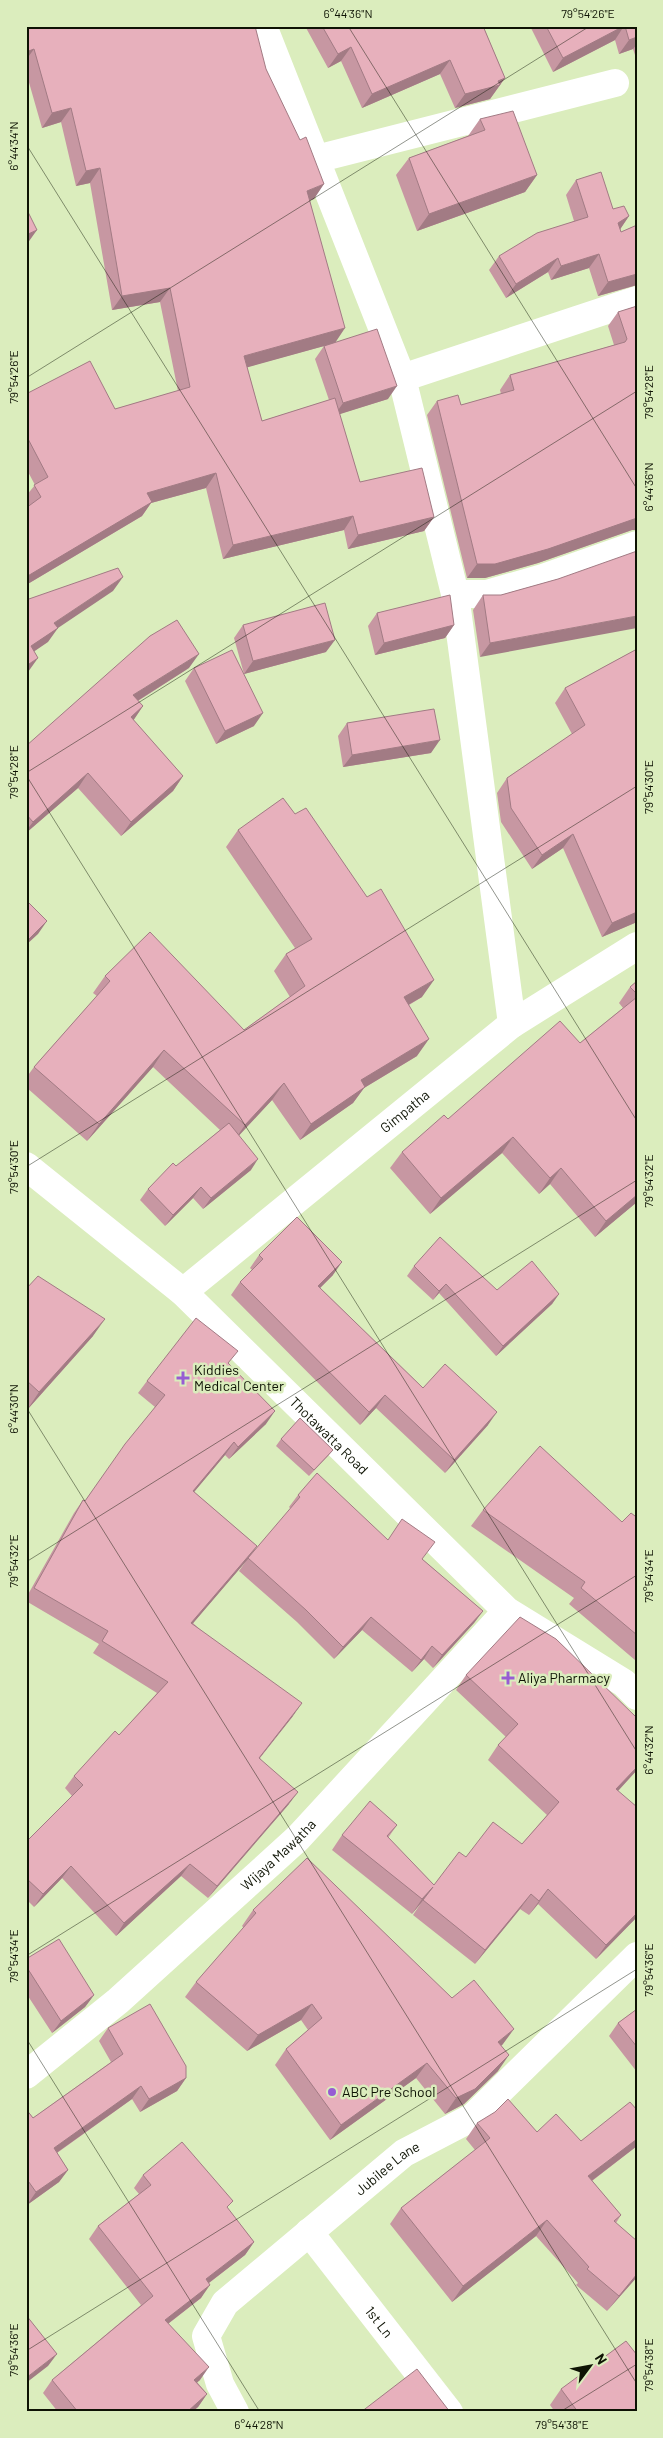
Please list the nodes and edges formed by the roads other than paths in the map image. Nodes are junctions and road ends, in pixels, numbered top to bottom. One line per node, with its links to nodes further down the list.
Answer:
1 (263, 26): 3 (street)
2 (615, 83): 3 (street)
3 (316, 159): 5 (street)
4 (637, 300): 5 (street)
5 (402, 378): 7 (street)
6 (637, 545): 7 (street)
7 (455, 594): 9 (street)
8 (637, 946): 9 (street, Gimpatha)
9 (512, 1024): 11 (street, Gimpatha)
10 (26, 1166): 11 (street, Thotawatta Road)
11 (183, 1292): 12 (street, Thotawatta Road)
12 (507, 1611): 13 (street, Thotawatta Road); 15 (street, Wijaya Mawatha)
13 (633, 1683)
14 (637, 1956): 16 (street, Jubilee Lane)
15 (26, 2075)
16 (309, 2232): 17 (street, Jubilee Lane); 18 (street, 1st Ln)
17 (235, 2412)
18 (449, 2412)

